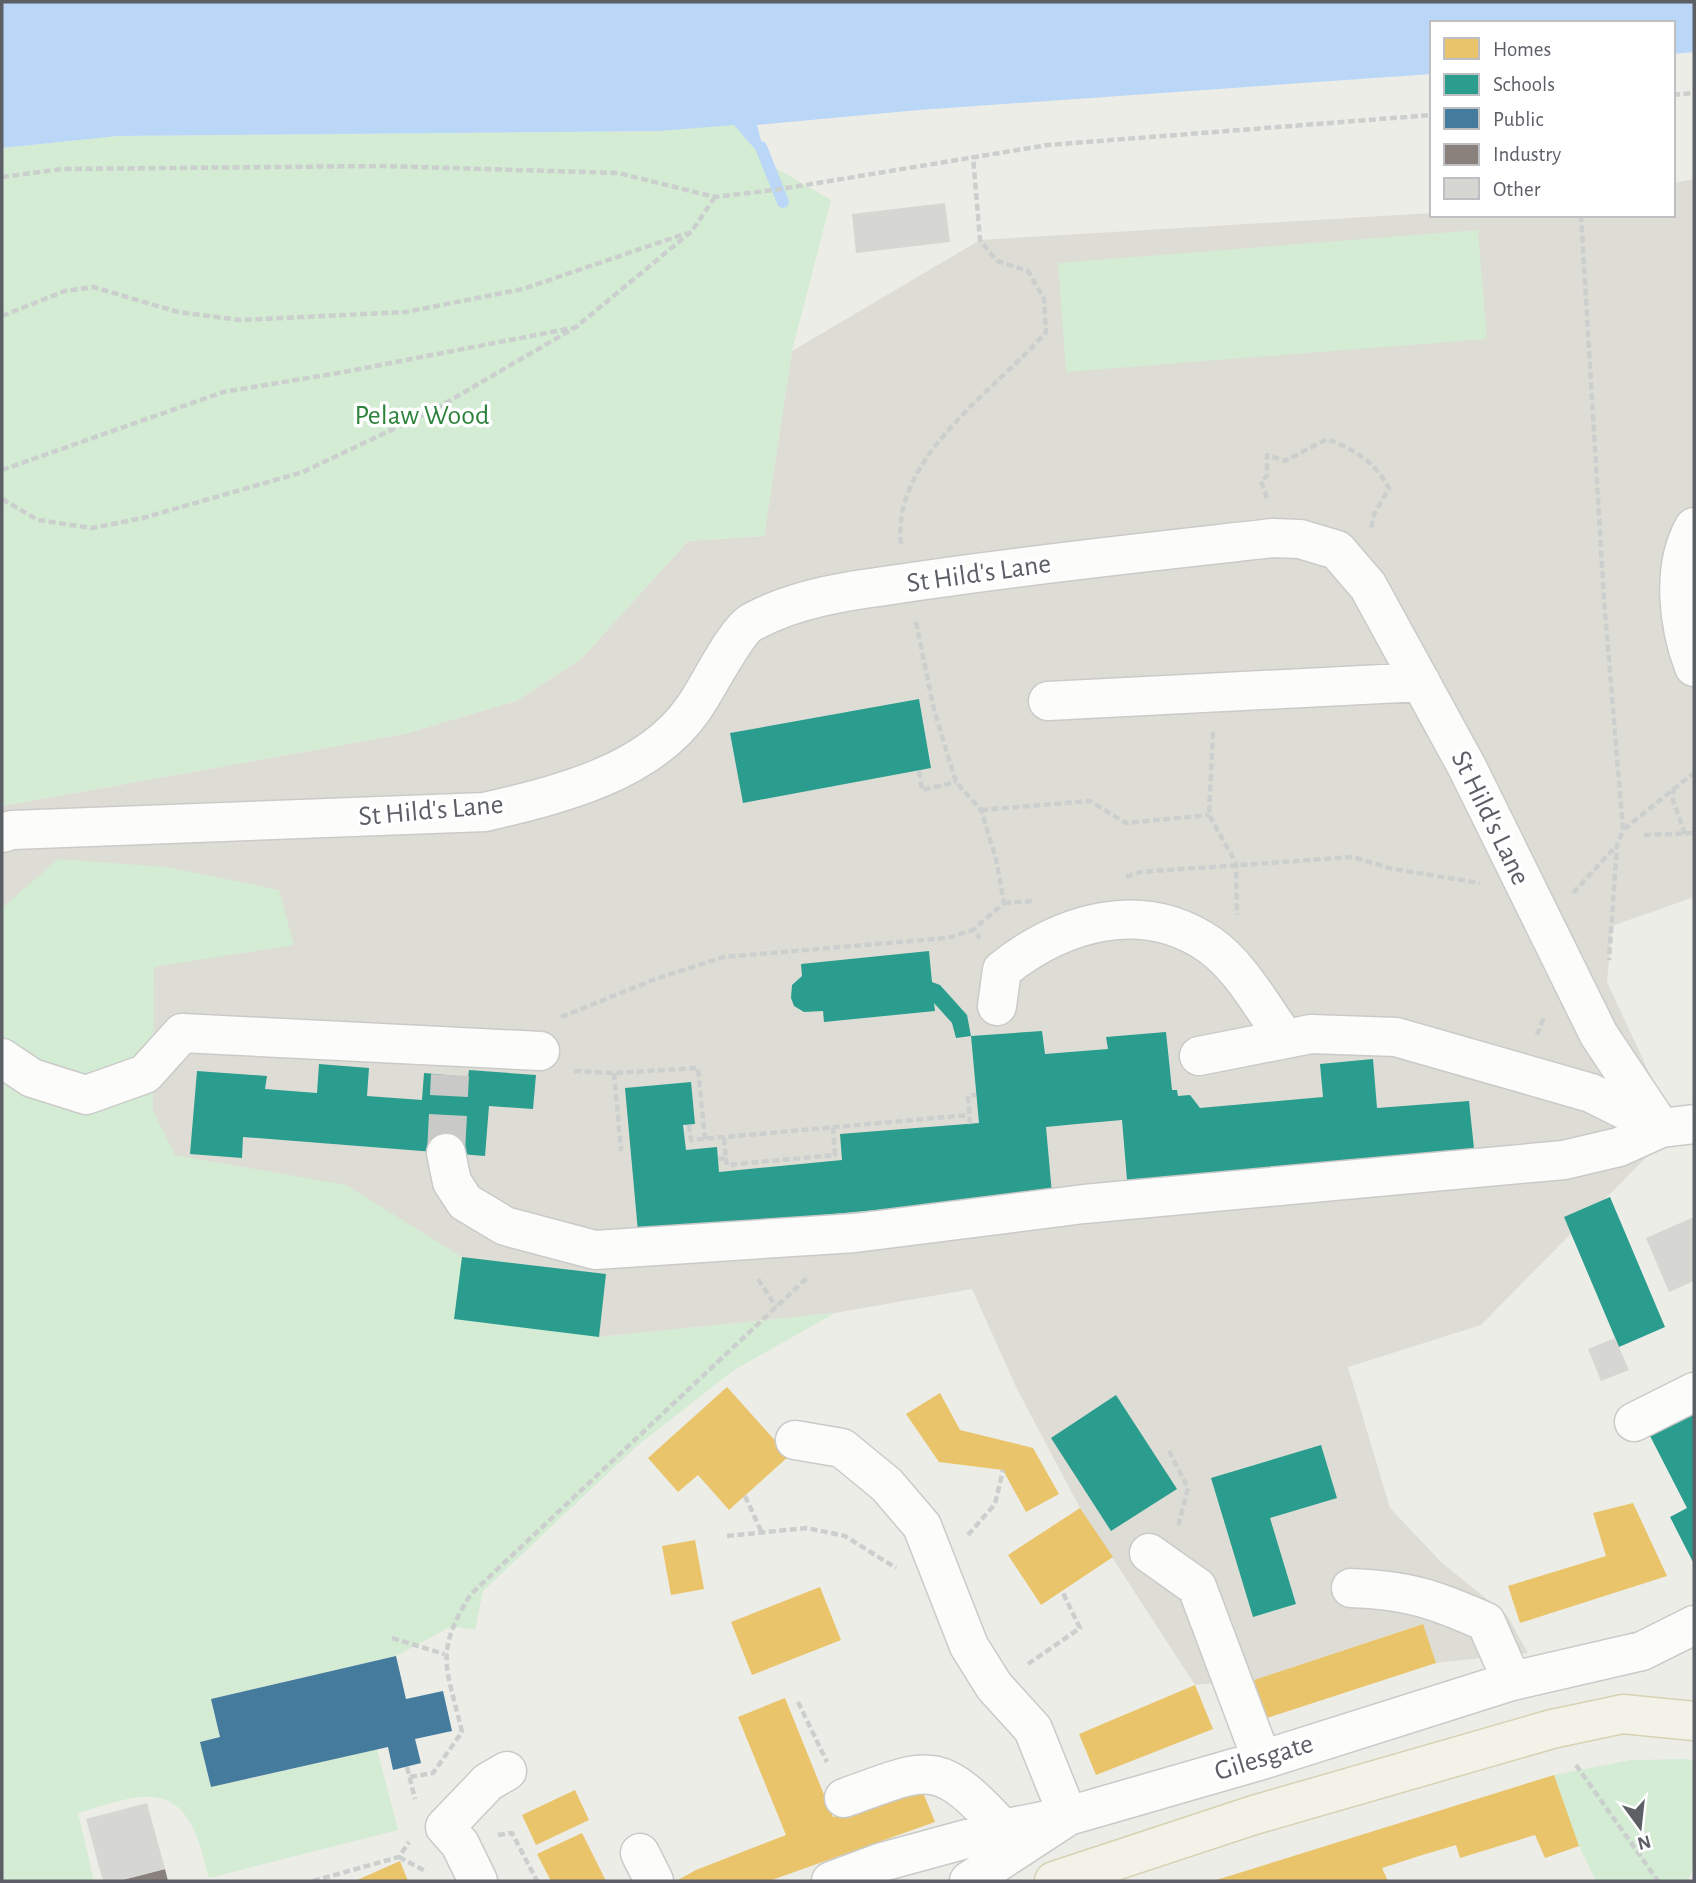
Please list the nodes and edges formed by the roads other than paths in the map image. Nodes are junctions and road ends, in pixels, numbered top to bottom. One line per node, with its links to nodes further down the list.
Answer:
1 (1694, 527): 2 (street)
2 (1694, 667)
3 (1421, 682): 4 (street); 6 (street, St Hild's Lane); 13 (street, St Hild's Lane)
4 (1048, 701)
5 (708, 735): 6 (street)
6 (668, 740): 7 (street, St Hild's Lane)
7 (2, 833)
8 (997, 1006): 9 (street)
9 (1284, 1037): 10 (street); 13 (street)
10 (1199, 1056)
11 (2, 1058): 12 (street)
12 (550, 1060)
13 (1677, 1126): 14 (street)
14 (446, 1153)
15 (1694, 1392): 16 (street)
16 (1634, 1422)
17 (795, 1440): 26 (street)
18 (1149, 1553): 23 (street)
19 (1351, 1588): 21 (street)
20 (1694, 1625): 21 (street, Gilesgate)
21 (1511, 1681): 23 (street, Gilesgate)
22 (1694, 1721): 31 (main road, Gilesgate)
23 (1262, 1759): 26 (street, Gilesgate)
24 (507, 1771): 28 (street)
25 (844, 1798): 27 (street)
26 (1068, 1816): 27 (street, Gilesgate); 30 (street)
27 (1003, 1829): 29 (street, Gilesgate)
28 (478, 1881)
29 (831, 1881)
30 (969, 1881)
31 (1054, 1881)

